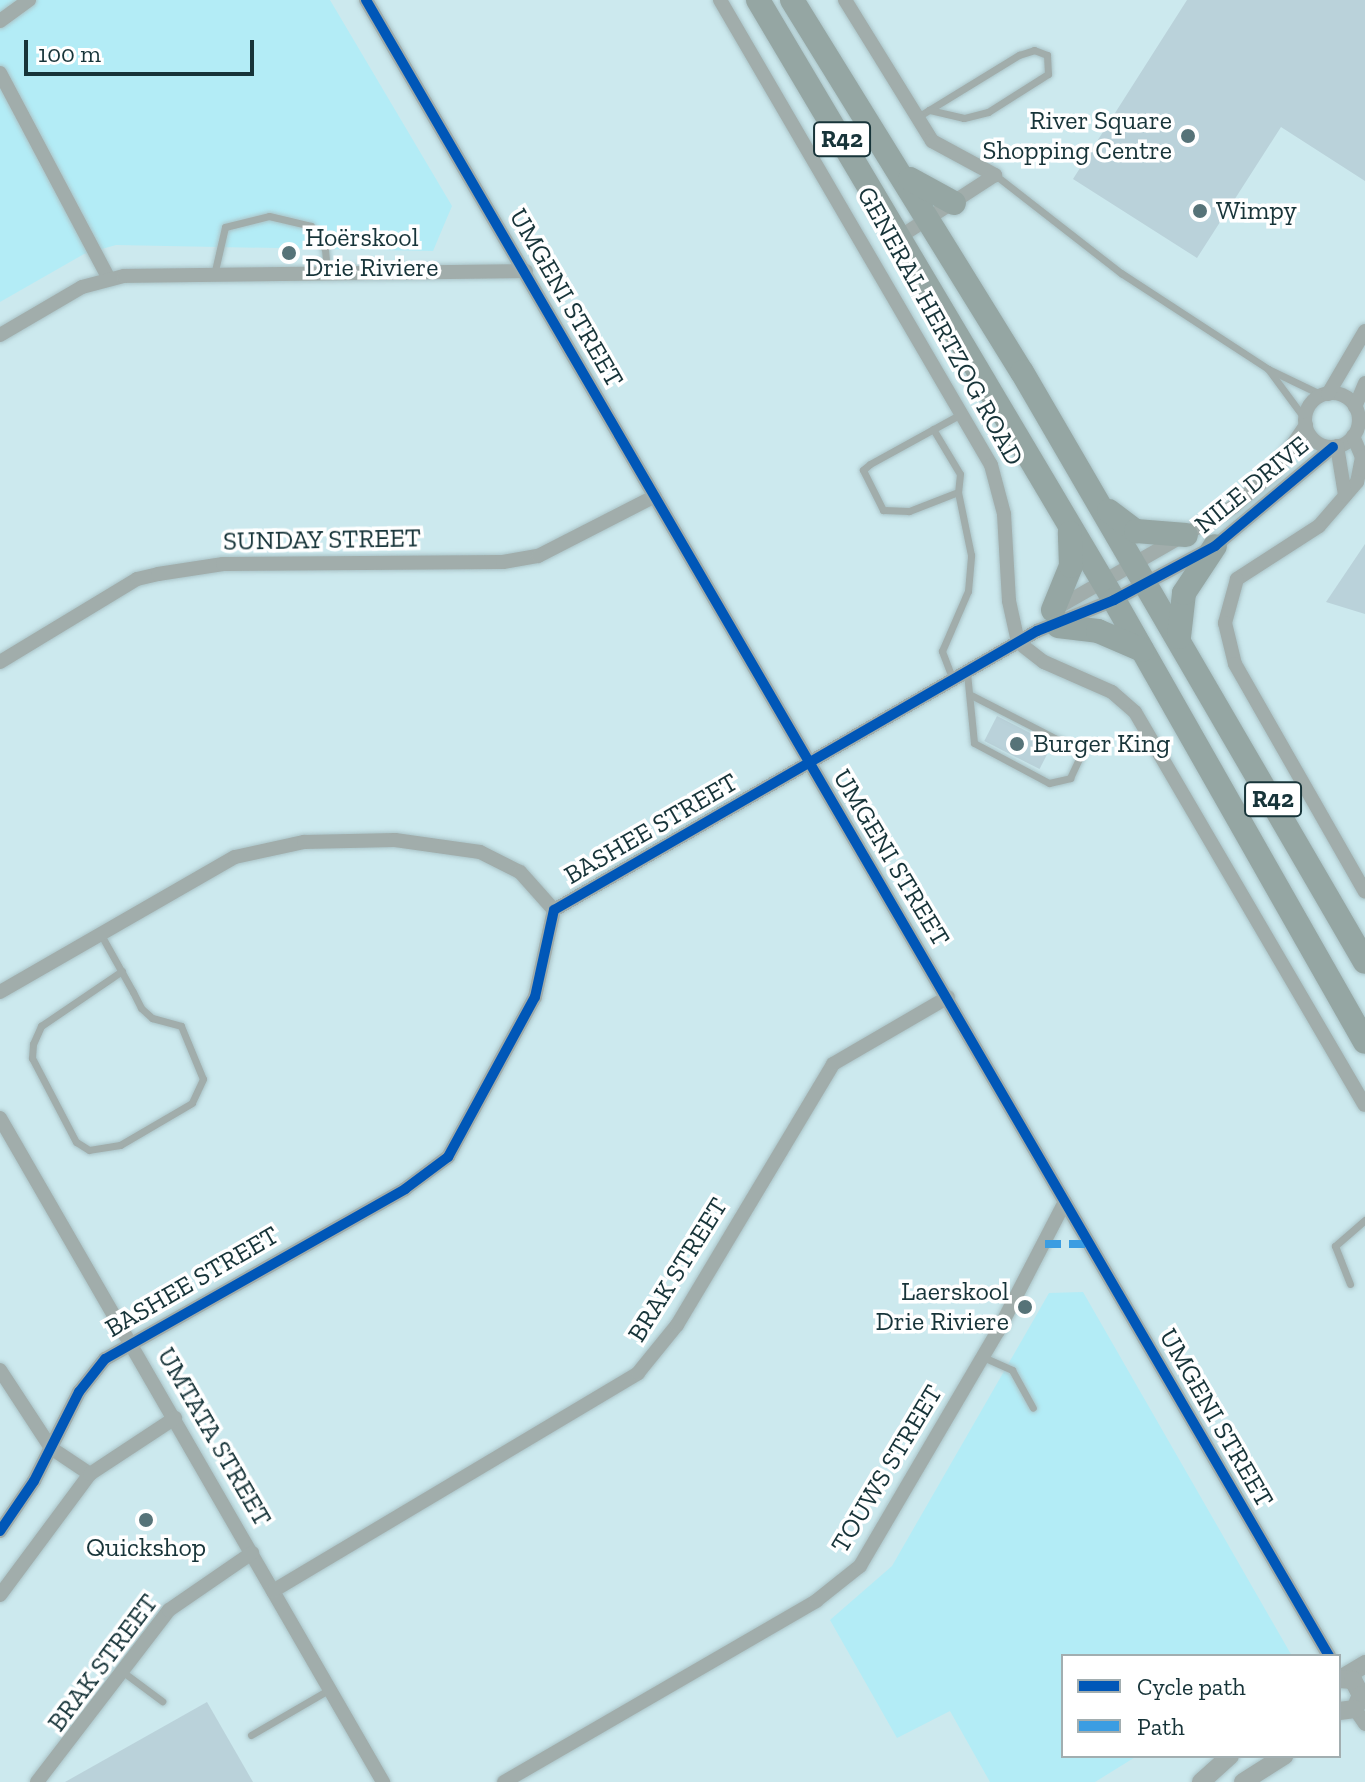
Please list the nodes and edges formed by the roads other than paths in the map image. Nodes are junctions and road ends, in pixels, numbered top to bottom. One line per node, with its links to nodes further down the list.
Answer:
1 (29, 0): 7 (street)
2 (366, 0): 17 (street, UMGENI STREET)
3 (720, 0): 27 (street, GENERAL HERTZOG ROAD)
4 (758, 0): 15 (main road, GENERAL HERTZOG ROAD / R42)
5 (792, 0): 11 (main road, GENERAL HERTZOG ROAD / R42)
6 (845, 0): 10 (street)
7 (0, 21)
8 (0, 73): 20 (street)
9 (929, 110): 9 (lane); 10 (lane)
10 (915, 118): 12 (street)
11 (901, 174): 13 (main road); 14 (main road, GENERAL HERTZOG ROAD / R42)
12 (995, 175): 13 (street); 23 (lane)
13 (955, 202): 14 (street); 16 (main road)
14 (930, 218): 15 (street); 16 (main road, GENERAL HERTZOG ROAD / R42)
15 (901, 236): 37 (main road, GENERAL HERTZOG ROAD / R42)
16 (944, 245): 36 (main road, GENERAL HERTZOG ROAD / R42)
17 (526, 271): 18 (street); 35 (street, UMGENI STREET)
18 (327, 274): 19 (street); 19 (lane)
19 (214, 275): 20 (street)
20 (109, 279): 22 (street)
21 (1365, 331): 25 (street, NILE DRIVE)
22 (0, 335)
23 (1268, 369): 25 (lane); 28 (lane)
24 (1365, 383): 26 (street)
25 (1325, 394): 26 (street); 28 (street, NILE DRIVE)
26 (1355, 407): 30 (street)
27 (963, 413): 29 (lane); 44 (street, GENERAL HERTZOG ROAD)
28 (1305, 422): 31 (street, NILE DRIVE); 38 (street, NILE DRIVE)
29 (933, 429): 33 (lane); 33 (lane)
30 (1353, 436): 31 (street, NILE DRIVE); 32 (street)
31 (1335, 447): 34 (street); 39 (street, NILE DRIVE)
32 (1364, 458): 34 (street)
33 (958, 492): 48 (lane)
34 (1345, 495): 51 (street)
35 (655, 496): 46 (street, SUNDAY STREET); 50 (street, UMGENI STREET)
36 (1098, 502): 38 (main road); 40 (main road, GENERAL HERTZOG ROAD / R42)
37 (1069, 529): 41 (main road, GENERAL HERTZOG ROAD / R42); 42 (main road)
38 (1186, 535): 40 (street, NILE DRIVE)
39 (1215, 546): 40 (street, NILE DRIVE); 43 (main road)
40 (1140, 573): 41 (street, NILE DRIVE); 41 (street, NILE DRIVE); 43 (main road, GENERAL HERTZOG ROAD / R42)
41 (1108, 591): 42 (street, BASHEE STREET); 42 (street, BASHEE STREET); 45 (main road, GENERAL HERTZOG ROAD / R42)
42 (1049, 622): 44 (street, BASHEE STREET); 45 (main road)
43 (1179, 637): 54 (main road, GENERAL HERTZOG ROAD / R42)
44 (1018, 642): 47 (street, BASHEE STREET); 59 (street)
45 (1142, 650): 58 (main road, GENERAL HERTZOG ROAD / R42)
46 (0, 662)
47 (967, 672): 48 (street, BASHEE STREET); 49 (lane)
48 (953, 680): 50 (street, BASHEE STREET)
49 (973, 696): 49 (lane)
50 (809, 763): 52 (street, BASHEE STREET); 57 (street, UMGENI STREET)
51 (1365, 892)
52 (554, 910): 53 (street, BASHEE STREET); 64 (street, BASHEE STREET)
53 (100, 933): 55 (lane); 56 (street, BASHEE STREET)
54 (1365, 962)
55 (122, 971): 55 (lane)
56 (0, 992)
57 (948, 997): 61 (street, UMGENI STREET); 73 (street, BRAK STREET)
58 (1365, 1042)
59 (1365, 1105)
60 (0, 1118): 64 (street, UMTATA STREET)
61 (1065, 1202): 65 (street, TOUWS STREET); 75 (street, UMGENI STREET)
62 (1365, 1220): 63 (lane)
63 (1350, 1284)
64 (132, 1342): 68 (street, UMTATA STREET); 69 (street, BASHEE STREET)
65 (983, 1357): 67 (lane); 88 (street, TOUWS STREET)
66 (0, 1370): 69 (street)
67 (1033, 1408)
68 (175, 1418): 70 (street); 72 (street, UMTATA STREET)
69 (51, 1448): 70 (street); 71 (street, BASHEE STREET)
70 (90, 1474): 74 (street)
71 (0, 1531)
72 (252, 1553): 73 (street, UMTATA STREET); 77 (street, BRAK STREET)
73 (273, 1591): 80 (street, UMTATA STREET)
74 (0, 1595)
75 (1328, 1654)
76 (1365, 1664): 78 (street)
77 (123, 1672): 81 (lane); 86 (street, BRAK STREET)
78 (1341, 1676)
79 (1341, 1677): 82 (street)
80 (330, 1689): 83 (lane); 87 (street, UMTATA STREET)
81 (162, 1701)
82 (1353, 1712)
83 (251, 1735)
84 (1228, 1758): 89 (street)
85 (1281, 1758): 90 (street)
86 (37, 1782)
87 (383, 1782)
88 (504, 1782)
89 (1201, 1782)
90 (1243, 1782)

